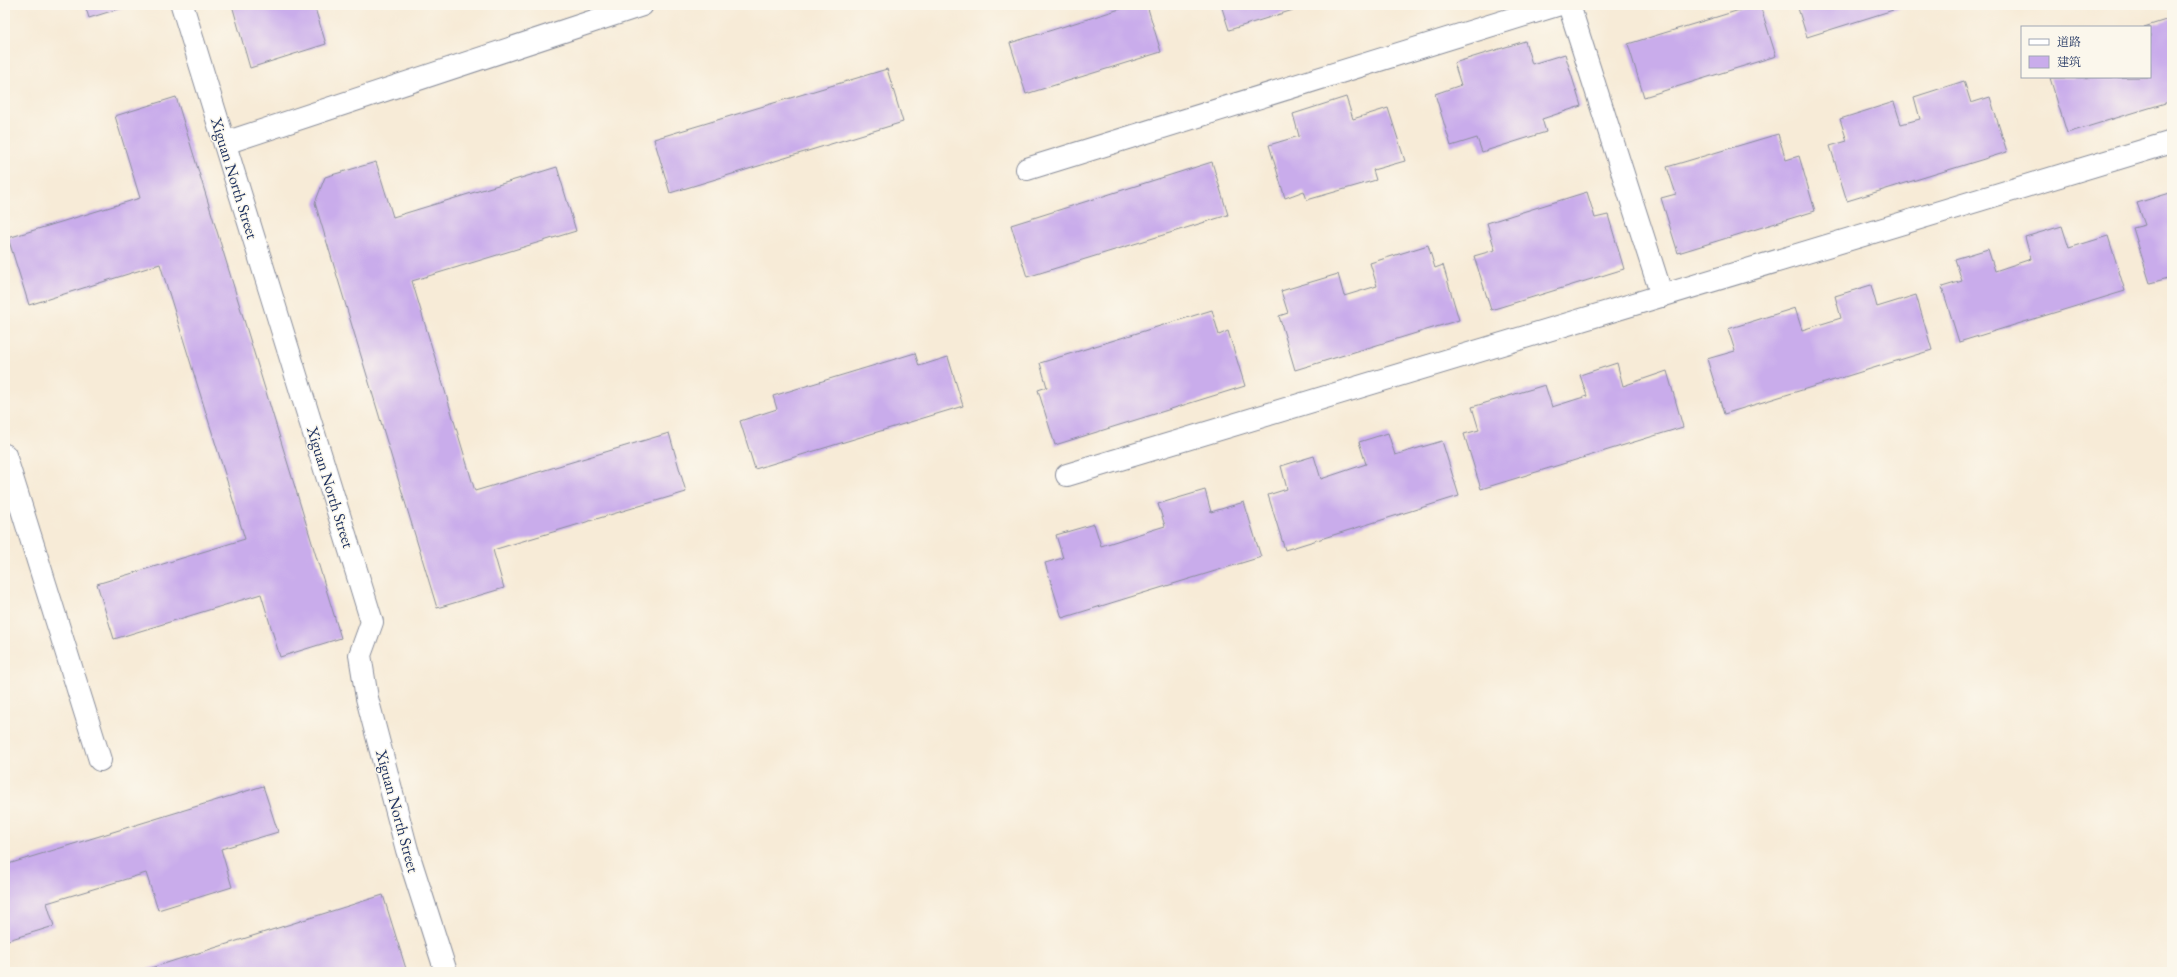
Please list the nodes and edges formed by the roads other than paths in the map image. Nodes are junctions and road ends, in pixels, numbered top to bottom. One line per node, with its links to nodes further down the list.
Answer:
1 (182, 5): 6 (street, Xiguan North Street)
2 (642, 5): 6 (street)
3 (1557, 5): 7 (street)
4 (1569, 5): 8 (street)
5 (2172, 142): 8 (street)
6 (225, 143): 13 (street, Xiguan North Street)
7 (1028, 170)
8 (1662, 296): 10 (street)
9 (5, 455): 11 (street)
10 (1067, 475)
11 (10, 486): 12 (street)
12 (100, 760)
13 (446, 972)

